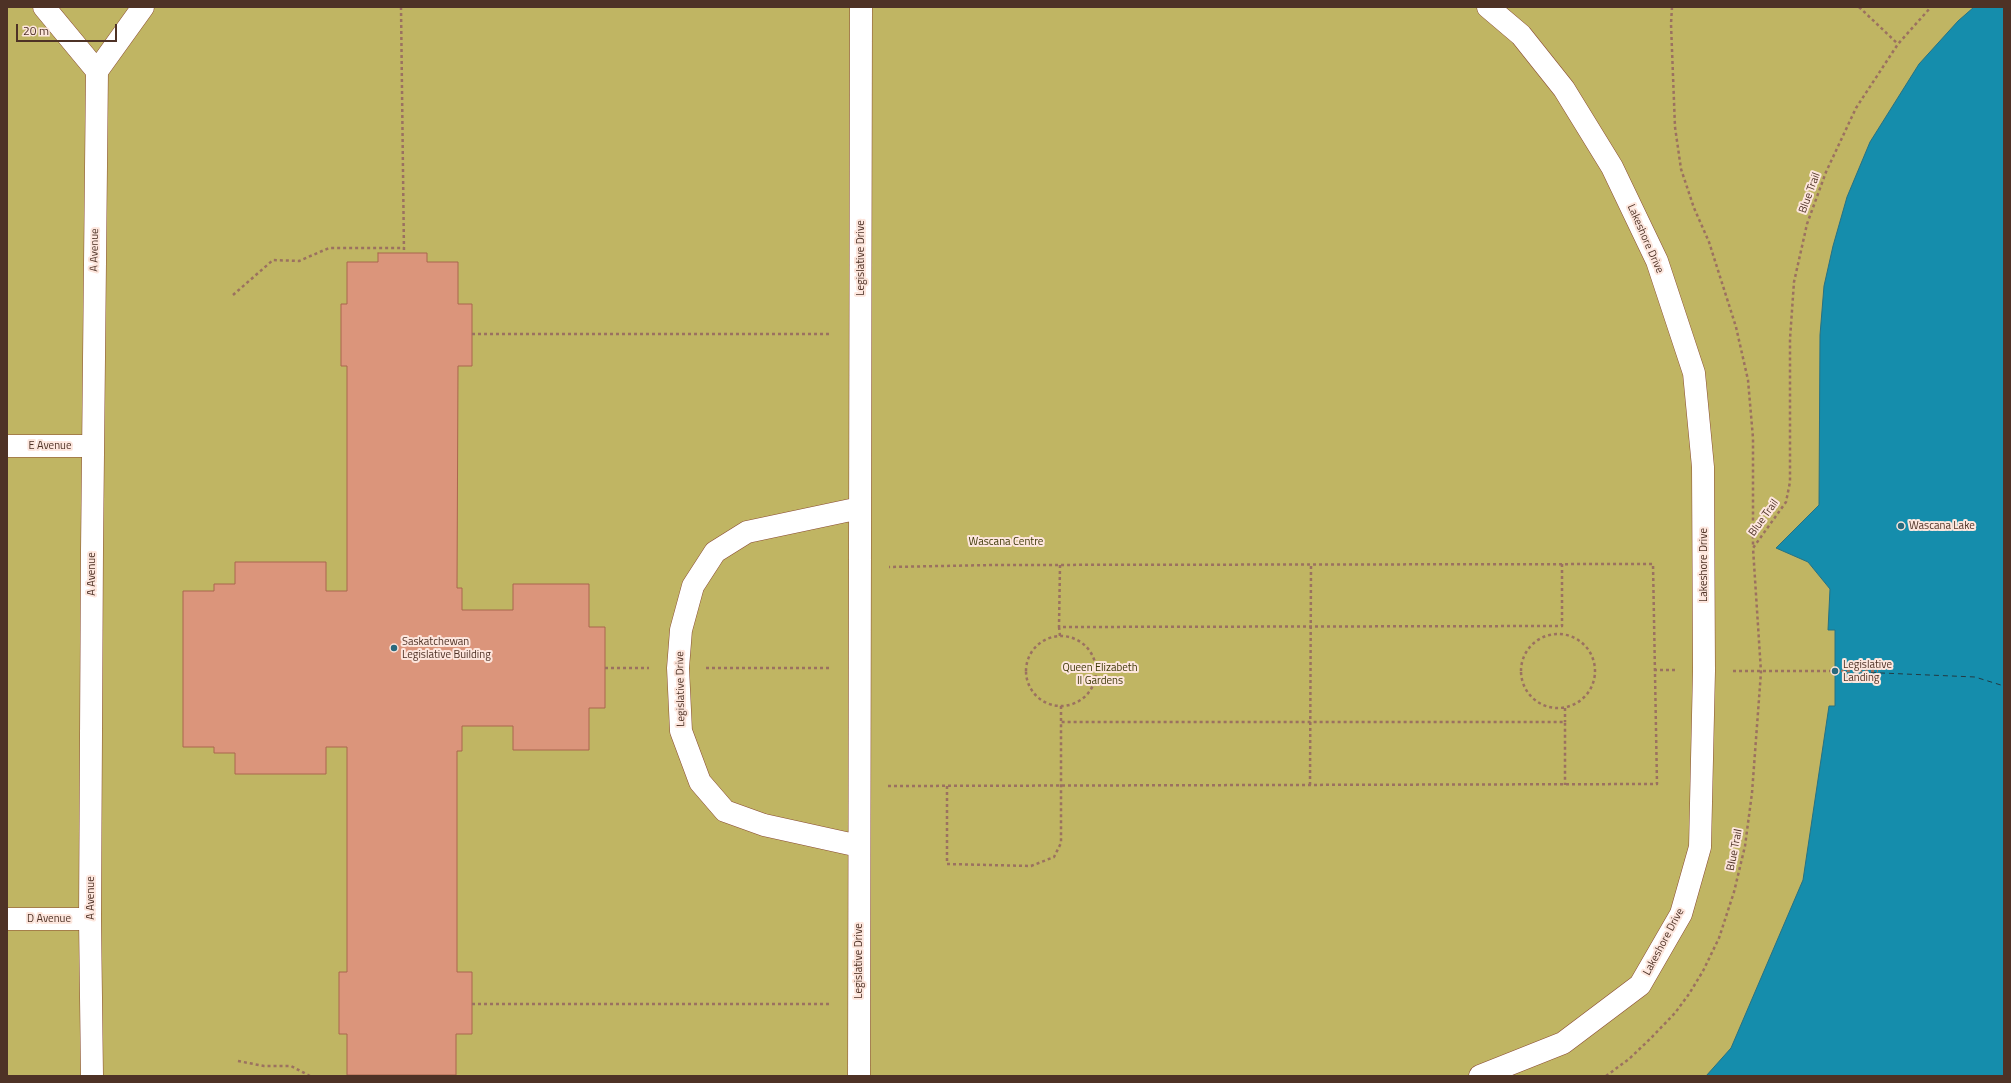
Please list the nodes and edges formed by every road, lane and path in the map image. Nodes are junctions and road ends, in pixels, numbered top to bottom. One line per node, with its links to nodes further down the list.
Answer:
1 (44, 7): 10 (street)
2 (143, 7): 10 (street)
3 (401, 7): 11 (path)
4 (861, 7): 15 (street, Legislative Drive)
5 (1488, 7): 33 (street, Lakeshore Drive)
6 (1672, 7): 19 (path)
7 (1859, 7): 9 (path)
8 (1931, 7): 9 (path, Blue Trail)
9 (1898, 44): 19 (path, Blue Trail)
10 (97, 71): 17 (street, A Avenue)
11 (404, 248): 12 (path); 13 (path)
12 (404, 253)
13 (233, 295)
14 (472, 334): 15 (path)
15 (860, 334): 18 (street, Legislative Drive)
16 (7, 446): 17 (street, E Avenue)
17 (92, 446): 48 (street, A Avenue)
18 (860, 508): 23 (street, Legislative Drive); 30 (street, Legislative Drive)
19 (1753, 548): 35 (path, Blue Trail)
20 (1562, 564): 22 (path); 25 (path); 32 (path)
21 (1060, 565): 22 (path); 23 (path); 26 (path)
22 (1311, 565): 24 (path)
23 (860, 568): 31 (street, Legislative Drive)
24 (1311, 626): 25 (path); 26 (path); 39 (path)
25 (1562, 626): 27 (path)
26 (1059, 627): 28 (path)
27 (1560, 633): 37 (path); 37 (path)
28 (1060, 636): 36 (path); 36 (path)
29 (605, 668): 30 (path)
30 (678, 668): 31 (path); 46 (street, Legislative Drive)
31 (860, 668): 44 (street, Legislative Drive)
32 (1654, 670): 33 (path); 43 (path)
33 (1704, 671): 35 (path); 55 (street, Lakeshore Drive)
34 (1878, 671): 35 (path)
35 (1761, 672): 56 (path, Blue Trail)
36 (1061, 706): 38 (path)
37 (1566, 708): 40 (path)
38 (1061, 722): 39 (path); 41 (path)
39 (1310, 722): 40 (path); 42 (path)
40 (1566, 722): 43 (path)
41 (1061, 785): 42 (path); 45 (path); 45 (path)
42 (1310, 785): 43 (path)
43 (1565, 785)
44 (860, 786): 45 (path); 46 (street, Legislative Drive)
45 (947, 786)
46 (859, 846): 50 (street, Legislative Drive)
47 (7, 919): 48 (street, D Avenue)
48 (90, 919): 52 (street, A Avenue)
49 (472, 1004): 50 (path)
50 (859, 1004): 54 (street, Legislative Drive)
51 (238, 1061): 53 (path)
52 (92, 1076)
53 (310, 1076)
54 (859, 1076)
55 (1480, 1076)
56 (1606, 1076)

